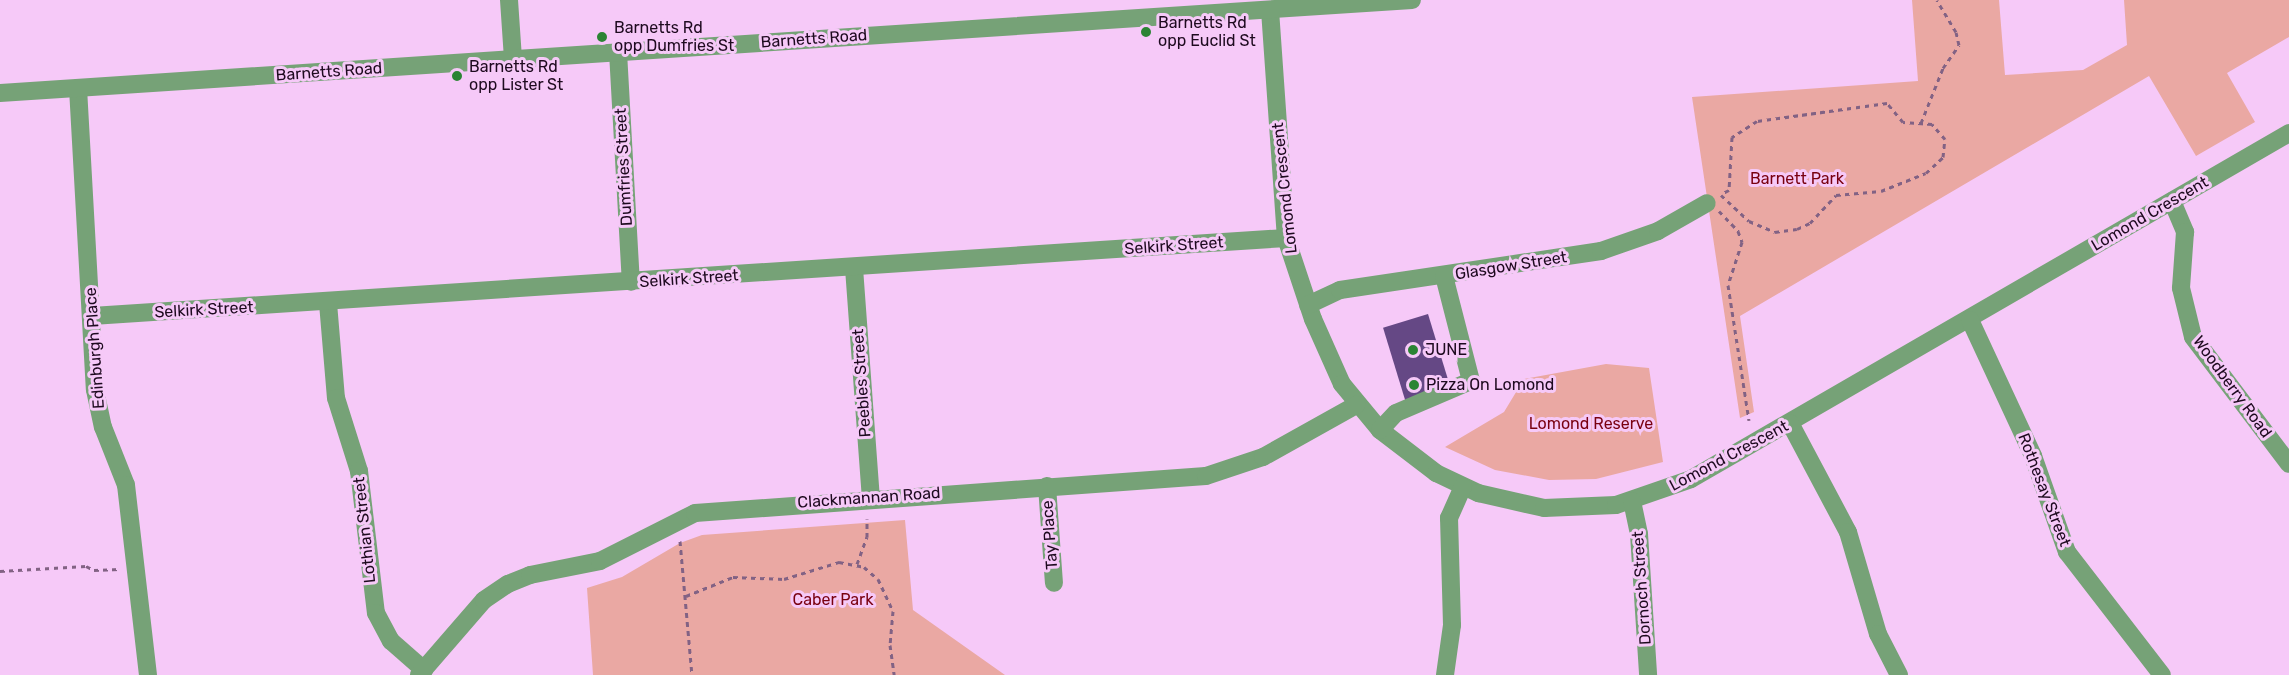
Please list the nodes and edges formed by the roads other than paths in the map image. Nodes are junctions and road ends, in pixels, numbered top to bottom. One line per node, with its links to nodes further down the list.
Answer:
1 (509, 0): 6 (street)
2 (1412, 0): 4 (street, Barnetts Road)
3 (1197, 7): 4 (street, Barnetts Road); 5 (street, Barnetts Road)
4 (1269, 10): 12 (street, Lomond Crescent)
5 (618, 52): 6 (street, Barnetts Road); 15 (street, Dumfries Street)
6 (513, 59): 7 (street, Barnetts Road)
7 (78, 88): 8 (street, Barnetts Road); 18 (street, Edinburgh Place)
8 (0, 93)
9 (2289, 133): 10 (street, Lomond Crescent)
10 (2172, 201): 19 (street, Lomond Crescent); 23 (street, Woodberry Road)
11 (1709, 202): 14 (street, Glasgow Street)
12 (1286, 238): 13 (street, Selkirk Street); 17 (street, Lomond Crescent)
13 (854, 268): 15 (street, Selkirk Street); 26 (street, Peebles Street)
14 (1444, 276): 17 (street, Glasgow Street); 22 (street)
15 (631, 282): 16 (street, Selkirk Street)
16 (328, 303): 18 (street, Selkirk Street); 29 (street, Lothian Street)
17 (1308, 305): 20 (street, Lomond Crescent)
18 (92, 316): 30 (street, Edinburgh Place)
19 (1970, 320): 21 (street, Lomond Crescent); 34 (street, Rothesay Street)
20 (1356, 405): 22 (street, Lomond Crescent); 24 (street, Clackmannan Road)
21 (1790, 423): 27 (street, Lomond Crescent); 33 (street)
22 (1380, 430): 25 (street, Lomond Crescent)
23 (2289, 464)
24 (1047, 486): 26 (street, Clackmannan Road); 28 (street, Tay Place)
25 (1463, 487): 27 (street, Lomond Crescent); 31 (street)
26 (871, 498): 29 (street, Clackmannan Road)
27 (1632, 501): 32 (street, Dornoch Street)
28 (1054, 583)
29 (421, 672)
30 (148, 675)
31 (1444, 675)
32 (1648, 675)
33 (1899, 675)
34 (2162, 675)

